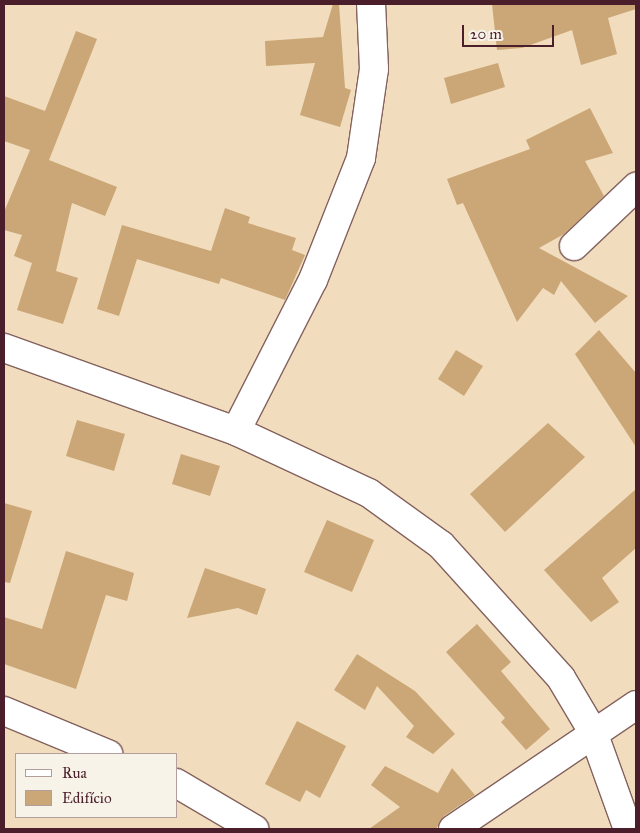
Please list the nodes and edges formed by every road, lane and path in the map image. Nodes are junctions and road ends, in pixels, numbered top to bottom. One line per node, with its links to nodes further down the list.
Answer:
1 (371, 4): 5 (street)
2 (636, 186): 3 (street)
3 (574, 246)
4 (4, 348): 5 (street)
5 (236, 431): 8 (street)
6 (636, 706): 8 (street)
7 (4, 711): 9 (street)
8 (593, 732): 12 (street); 13 (street)
9 (106, 753)
10 (178, 784): 11 (street)
11 (254, 829)
12 (453, 829)
13 (628, 829)

